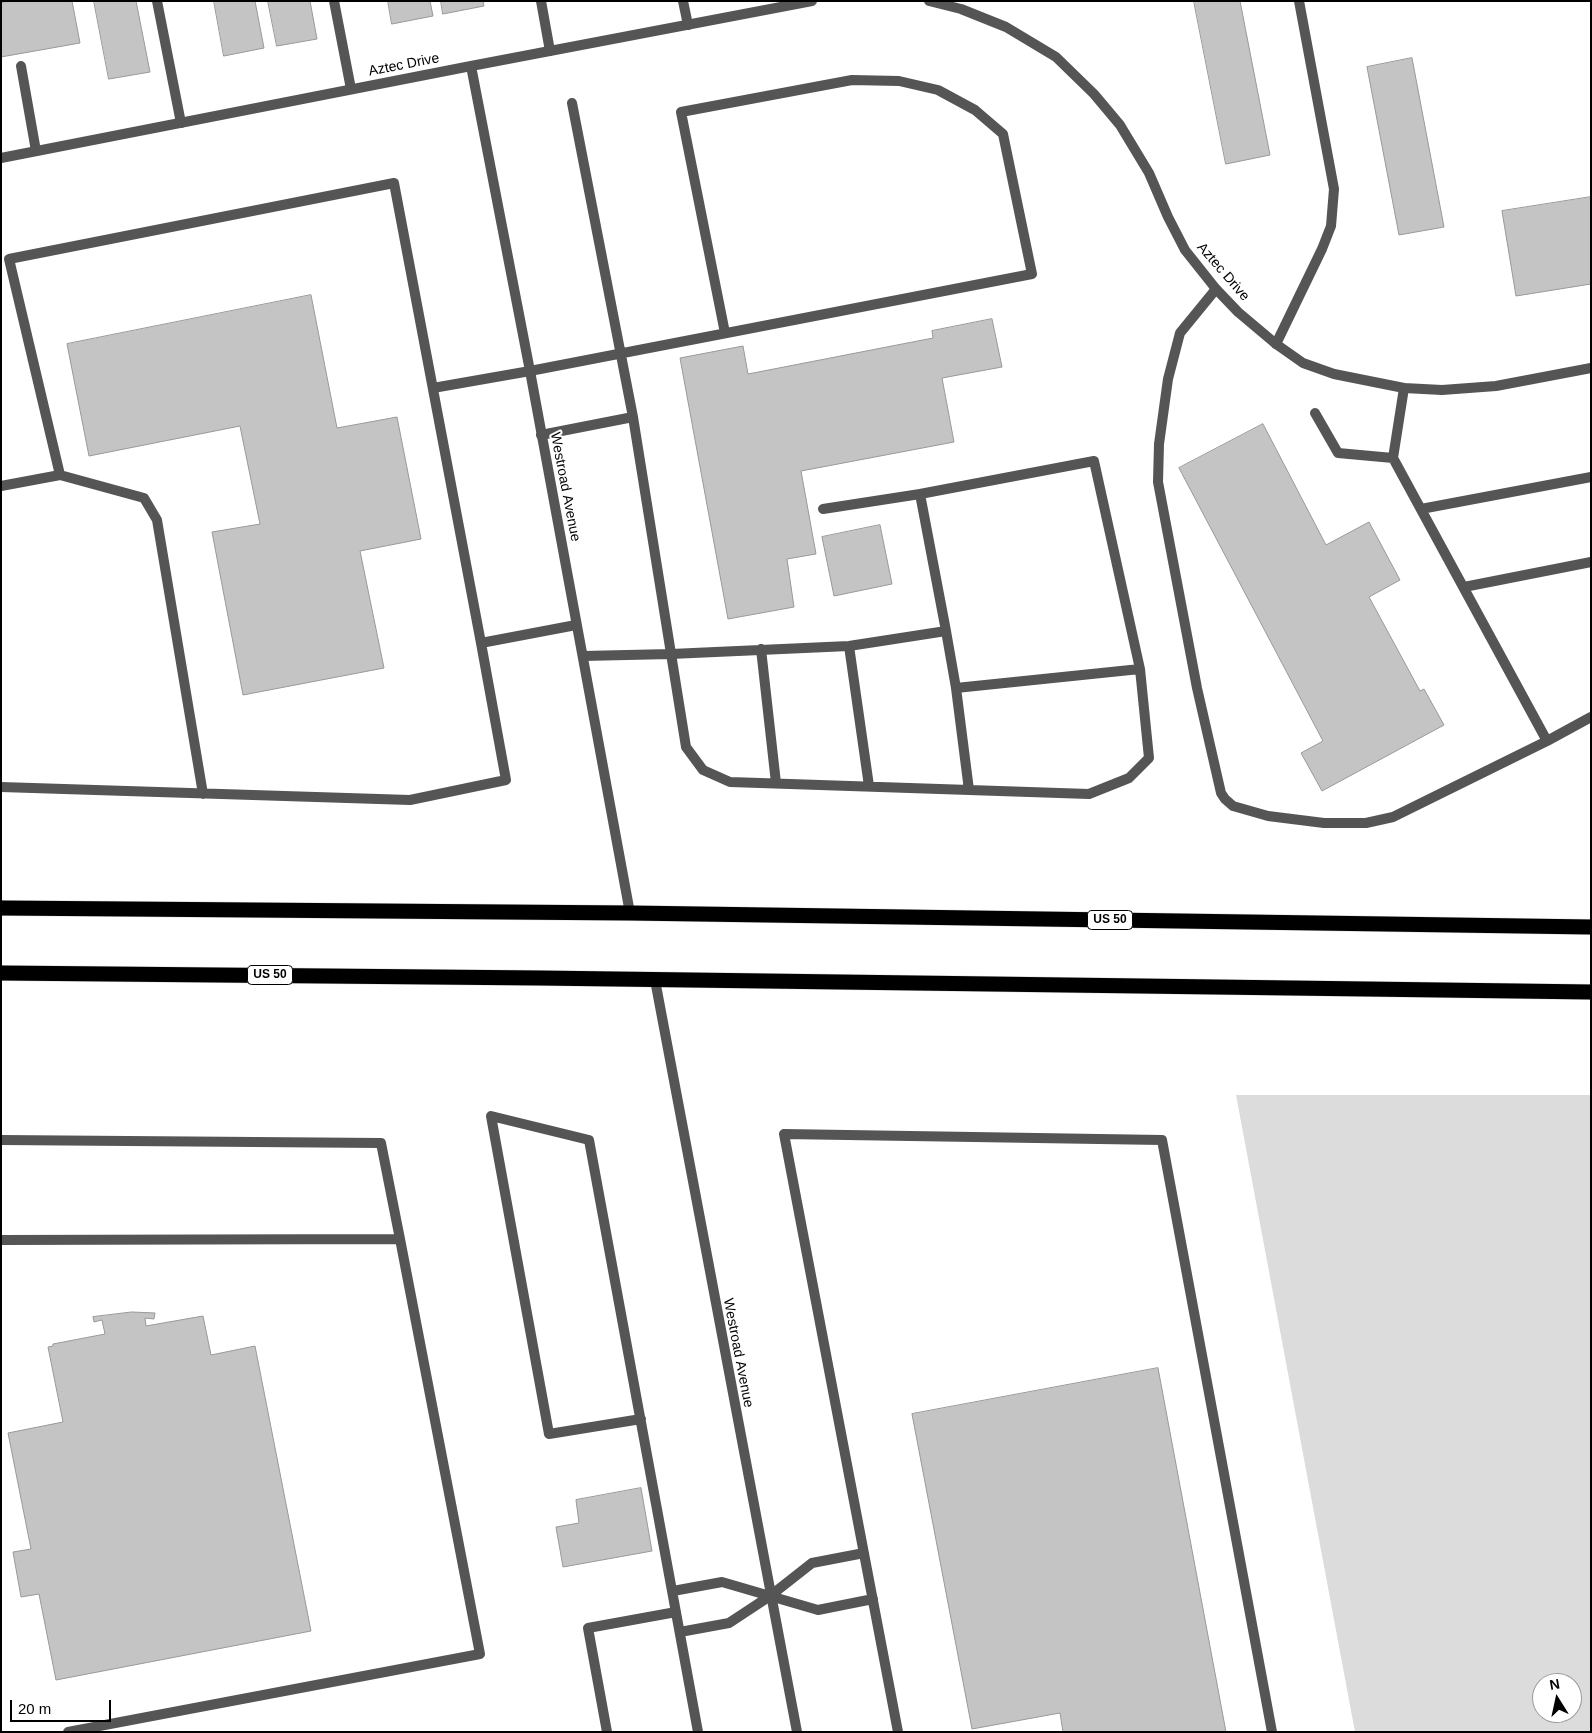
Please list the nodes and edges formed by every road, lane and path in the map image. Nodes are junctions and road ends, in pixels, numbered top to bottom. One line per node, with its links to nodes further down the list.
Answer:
1 (157, 1): 14 (street)
2 (334, 1): 12 (street)
3 (540, 1): 9 (street)
4 (683, 1): 8 (street)
5 (812, 1): 8 (street, Aztec Drive)
6 (929, 1): 18 (street, Aztec Drive)
7 (1299, 1): 20 (street)
8 (688, 25): 9 (street, Aztec Drive)
9 (550, 51): 11 (street, Aztec Drive)
10 (20, 66): 15 (street)
11 (471, 66): 12 (street, Aztec Drive); 23 (street, Westroad Avenue)
12 (351, 89): 14 (street, Aztec Drive)
13 (572, 103): 21 (street)
14 (181, 123): 15 (street, Aztec Drive)
15 (36, 151): 16 (street, Aztec Drive)
16 (1, 158)
17 (5, 257): 24 (street); 30 (street)
18 (1216, 289): 20 (street, Aztec Drive); 48 (street)
19 (725, 333): 19 (street); 21 (street)
20 (1276, 344): 25 (street, Aztec Drive)
21 (621, 353): 23 (street); 27 (street)
22 (1591, 368): 25 (street, Aztec Drive)
23 (530, 371): 24 (street); 28 (street, Westroad Avenue)
24 (433, 388): 40 (street)
25 (1404, 388): 29 (street)
26 (1315, 413): 29 (street)
27 (634, 417): 28 (street); 43 (street)
28 (541, 435): 38 (street, Westroad Avenue)
29 (1393, 458): 35 (street)
30 (60, 474): 32 (street); 53 (street)
31 (1591, 477): 35 (street)
32 (1, 486)
33 (920, 494): 34 (street); 39 (street); 45 (street)
34 (823, 509)
35 (1421, 509): 37 (street)
36 (1591, 562): 37 (street)
37 (1464, 587): 48 (street)
38 (576, 624): 40 (street); 44 (street, Westroad Avenue)
39 (946, 631): 41 (street); 46 (street)
40 (481, 643): 53 (street)
41 (849, 646): 42 (street); 50 (street)
42 (761, 649): 43 (street); 49 (street)
43 (671, 654): 44 (street); 49 (street)
44 (583, 656): 55 (street, Westroad Avenue)
45 (1140, 669): 46 (street); 52 (street)
46 (956, 688): 52 (street)
47 (1591, 717): 48 (street)
48 (1547, 741)
49 (776, 783): 50 (street)
50 (869, 786): 52 (street)
51 (1, 787): 53 (street)
52 (969, 790)
53 (203, 794)
54 (1, 908): 55 (highway, US 50)
55 (630, 913): 56 (highway, US 50)
56 (1591, 927)
57 (1, 973): 58 (highway, US 50)
58 (655, 980): 59 (highway, US 50); 66 (street, Westroad Avenue)
59 (1591, 992)
60 (1, 1140): 61 (street)
61 (400, 1239): 62 (street); 70 (street)
62 (1, 1240)
63 (641, 1419): 63 (street); 65 (street)
64 (864, 1553): 66 (street); 67 (street); 75 (street)
65 (673, 1591): 66 (street); 68 (street)
66 (770, 1596): 67 (street); 69 (street); 73 (street, Westroad Avenue)
67 (873, 1599): 74 (street)
68 (676, 1612): 69 (street); 71 (street)
69 (680, 1632): 72 (street)
70 (68, 1732)
71 (607, 1732)
72 (698, 1732)
73 (796, 1732)
74 (898, 1732)
75 (1272, 1732)

